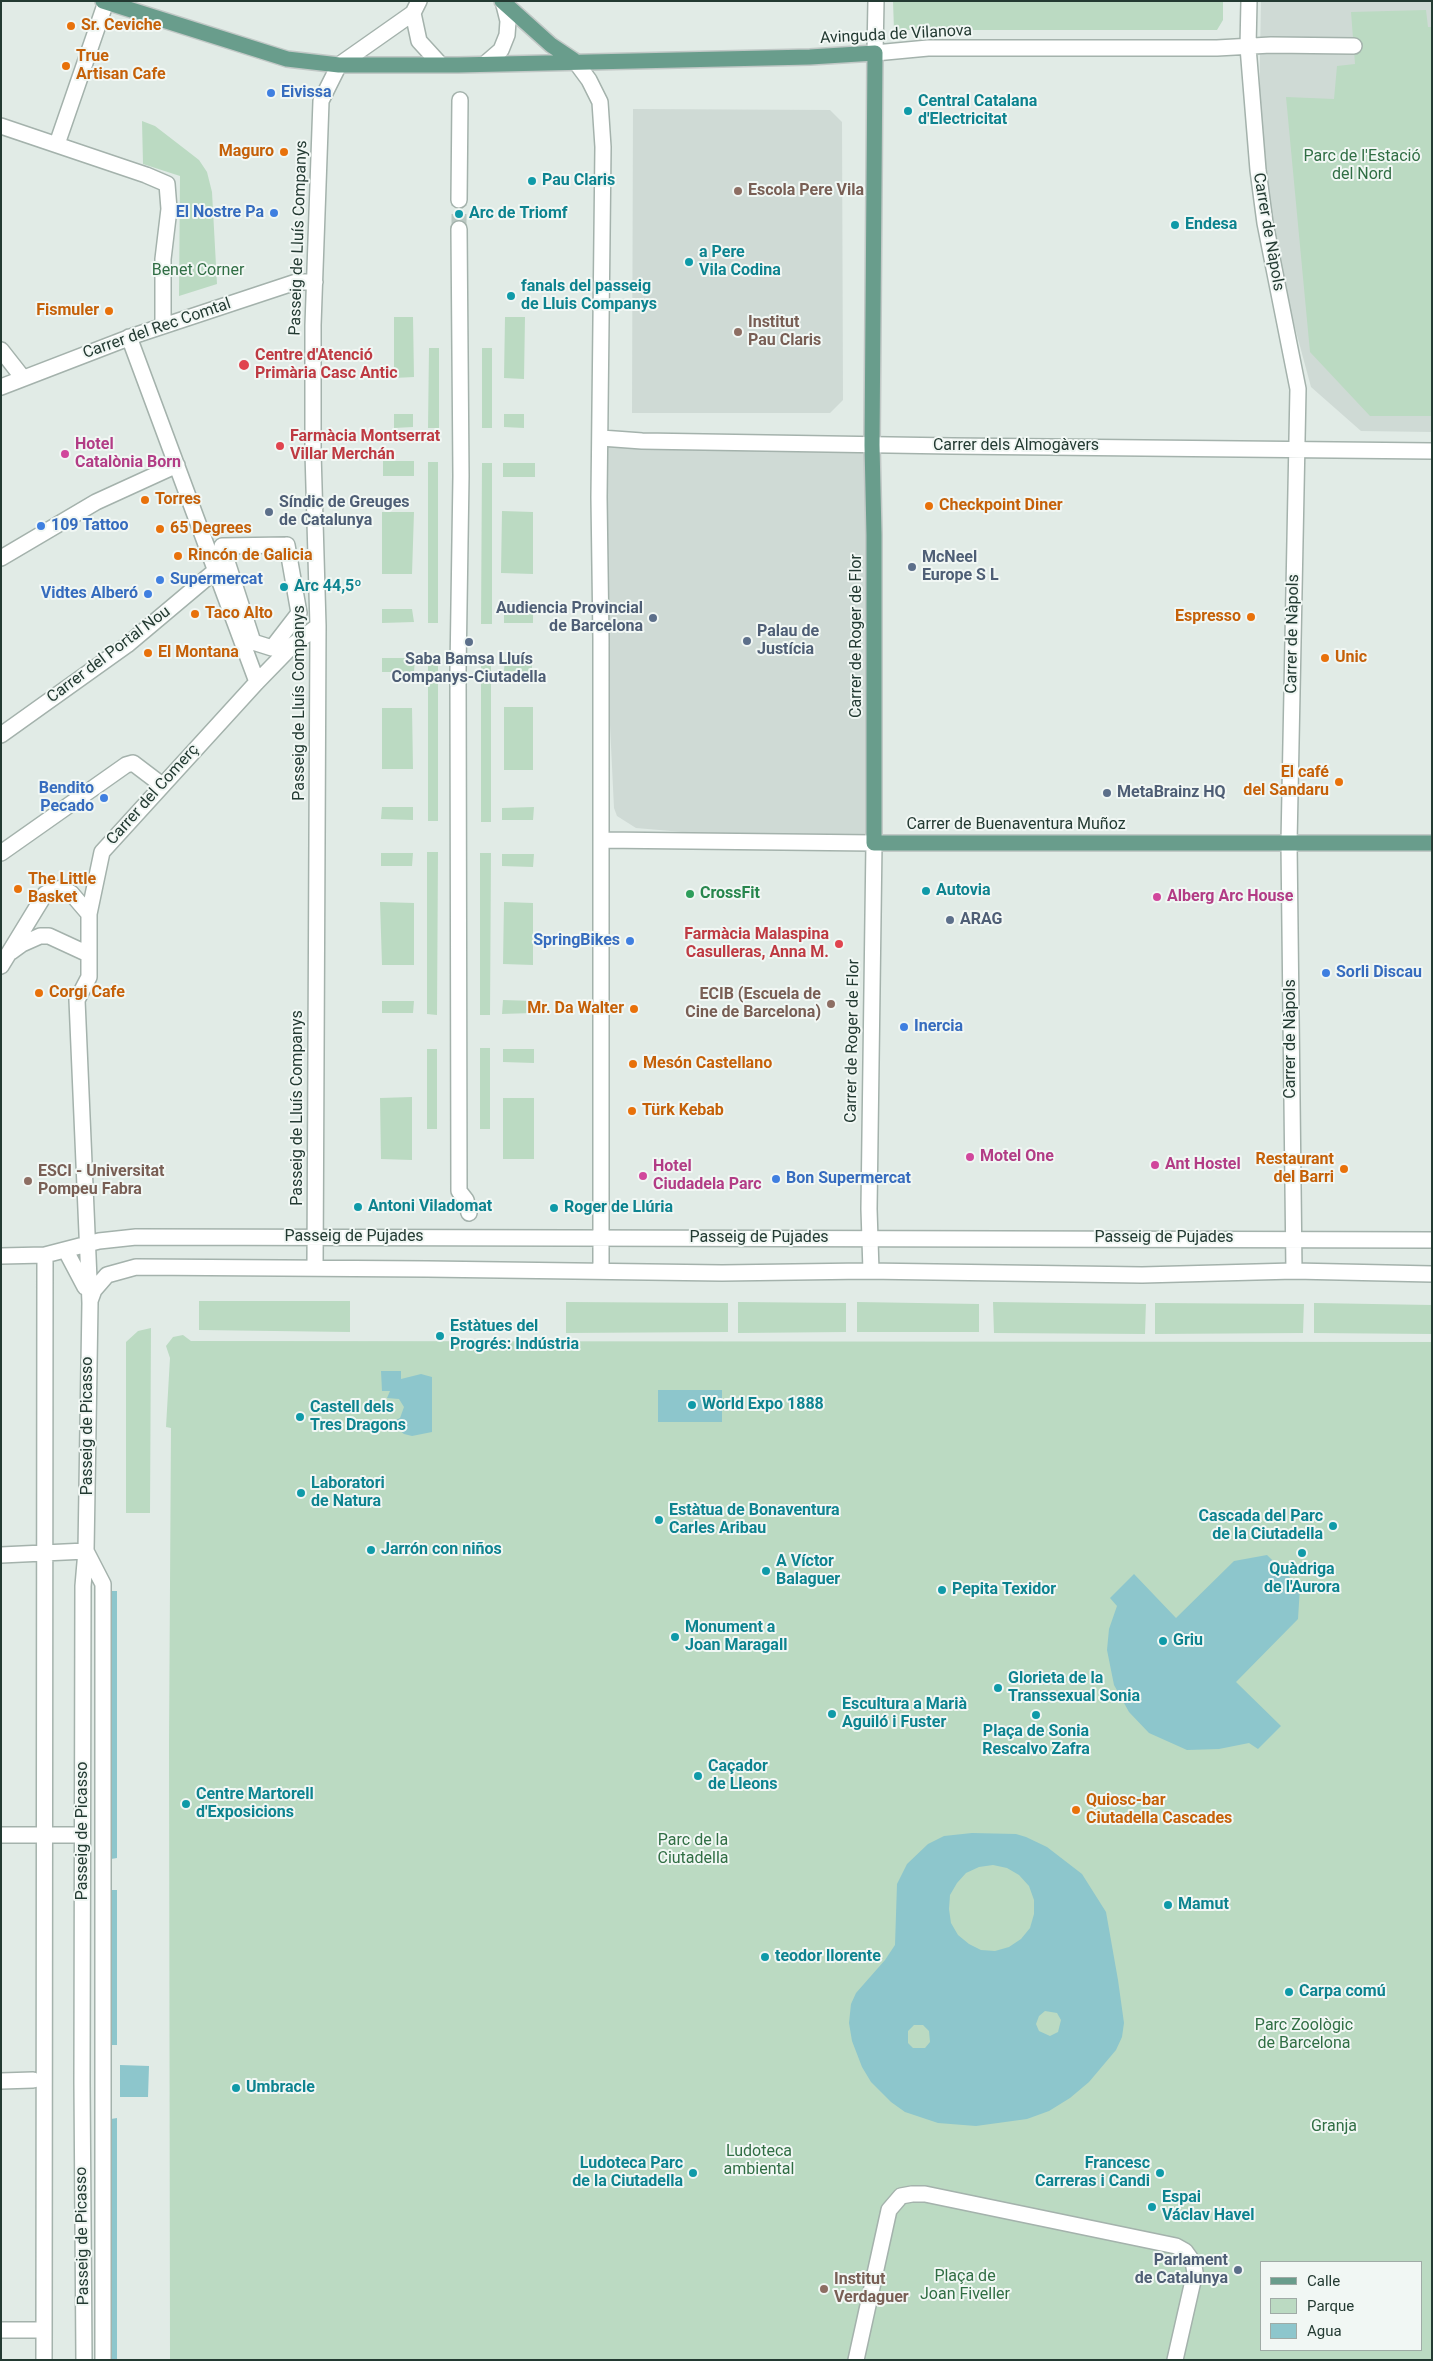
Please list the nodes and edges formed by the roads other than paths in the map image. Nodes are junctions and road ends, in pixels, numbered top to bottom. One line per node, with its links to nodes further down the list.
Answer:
1 (876, 1): 8 (street, Carrer de Roger de Flor)
2 (1249, 1): 7 (street, Carrer de Nàpols)
3 (104, 2): 12 (main road); 15 (street)
4 (503, 3): 9 (street); 10 (main road)
5 (416, 7): 11 (street); 12 (street)
6 (1354, 46): 7 (street, Avinguda de Vilanova)
7 (1248, 47): 8 (street, Avinguda de Vilanova); 26 (street, Carrer de Nàpols)
8 (876, 53): 10 (main road, Avinguda de Vilanova); 25 (main road, Carrer de Roger de Flor)
9 (486, 62): 10 (main road); 11 (main road)
10 (575, 62): 24 (street)
11 (440, 64): 12 (main road)
12 (339, 65): 18 (street, Passeig de Lluís Companys)
13 (460, 100): 16 (street)
14 (1, 126): 15 (street)
15 (57, 144): 19 (street)
16 (459, 200)
17 (458, 230): 44 (street)
18 (315, 282): 19 (street, Carrer del Rec Comtal); 32 (street, Passeig de Lluís Companys)
19 (163, 326): 20 (street, Carrer del Rec Comtal)
20 (129, 337): 22 (street, Carrer del Rec Comtal); 28 (street)
21 (1, 350): 22 (street)
22 (23, 378): 23 (street, Carrer del Rec Comtal)
23 (1, 387)
24 (601, 438): 25 (street, Carrer dels Almogàvers); 36 (street)
25 (872, 445): 26 (street, Carrer dels Almogàvers); 37 (main road, Carrer de Roger de Flor)
26 (1296, 449): 27 (street, Carrer dels Almogàvers); 38 (street, Carrer de Nàpols)
27 (1432, 451)
28 (178, 464): 30 (street); 31 (street)
29 (222, 546): 29 (street)
30 (1, 558)
31 (214, 571): 33 (street); 34 (street, Carrer del Portal Nou)
32 (318, 626): 33 (street, Carrer del Comerç); 45 (street, Passeig de Lluís Companys)
33 (257, 682): 35 (street, Carrer del Comerç)
34 (1, 735)
35 (162, 785): 40 (street); 41 (street, Carrer del Comerç)
36 (601, 840): 37 (street, Carrer de Buenaventura Muñoz); 46 (street)
37 (874, 843): 38 (main road, Carrer de Buenaventura Muñoz); 47 (street, Carrer de Roger de Flor)
38 (1289, 843): 39 (main road, Carrer de Buenaventura Muñoz); 48 (street, Carrer de Nàpols)
39 (1432, 843)
40 (1, 853)
41 (90, 914): 42 (street, Passeig de Picasso); 43 (street)
42 (88, 954): 43 (street); 50 (street, Passeig de Picasso)
43 (4, 960)
44 (469, 1213)
45 (315, 1236): 46 (street, Passeig de Pujades); 50 (street, Passeig de Pujades); 54 (street, Passeig de Lluís Companys)
46 (601, 1238): 47 (street, Passeig de Pujades); 57 (street)
47 (869, 1238): 48 (street, Passeig de Pujades); 55 (street, Carrer de Roger de Flor)
48 (1293, 1240): 49 (street, Passeig de Pujades); 56 (street, Carrer de Nàpols)
49 (1432, 1240)
50 (86, 1244): 51 (street, Passeig de Pujades); 59 (street); 60 (street, Passeig de Picasso)
51 (66, 1251): 53 (street, Passeig de Pujades); 60 (street)
52 (1, 1256): 53 (street)
53 (45, 1256): 62 (street)
54 (316, 1268): 57 (street, Passeig de Pujades); 59 (street, Passeig de Pujades)
55 (871, 1271): 56 (street, Passeig de Pujades); 57 (street, Passeig de Pujades)
56 (1294, 1271): 58 (street, Passeig de Pujades)
57 (601, 1272)
58 (1432, 1274)
59 (107, 1275): 60 (street, Passeig de Picasso)
60 (90, 1303): 61 (street, Passeig de Picasso)
61 (86, 1551): 62 (street); 66 (street, Passeig de Picasso); 73 (street)
62 (45, 1554): 63 (street); 65 (street)
63 (1, 1555)
64 (1, 1835): 65 (street)
65 (45, 1835): 66 (street); 70 (street)
66 (82, 1835): 72 (street, Passeig de Picasso)
67 (33, 2080): 68 (street)
68 (1, 2081)
69 (1, 2330): 70 (street)
70 (44, 2330): 71 (street)
71 (44, 2360)
72 (84, 2360)
73 (103, 2360)
74 (856, 2360): 75 (street)
75 (1175, 2360)

